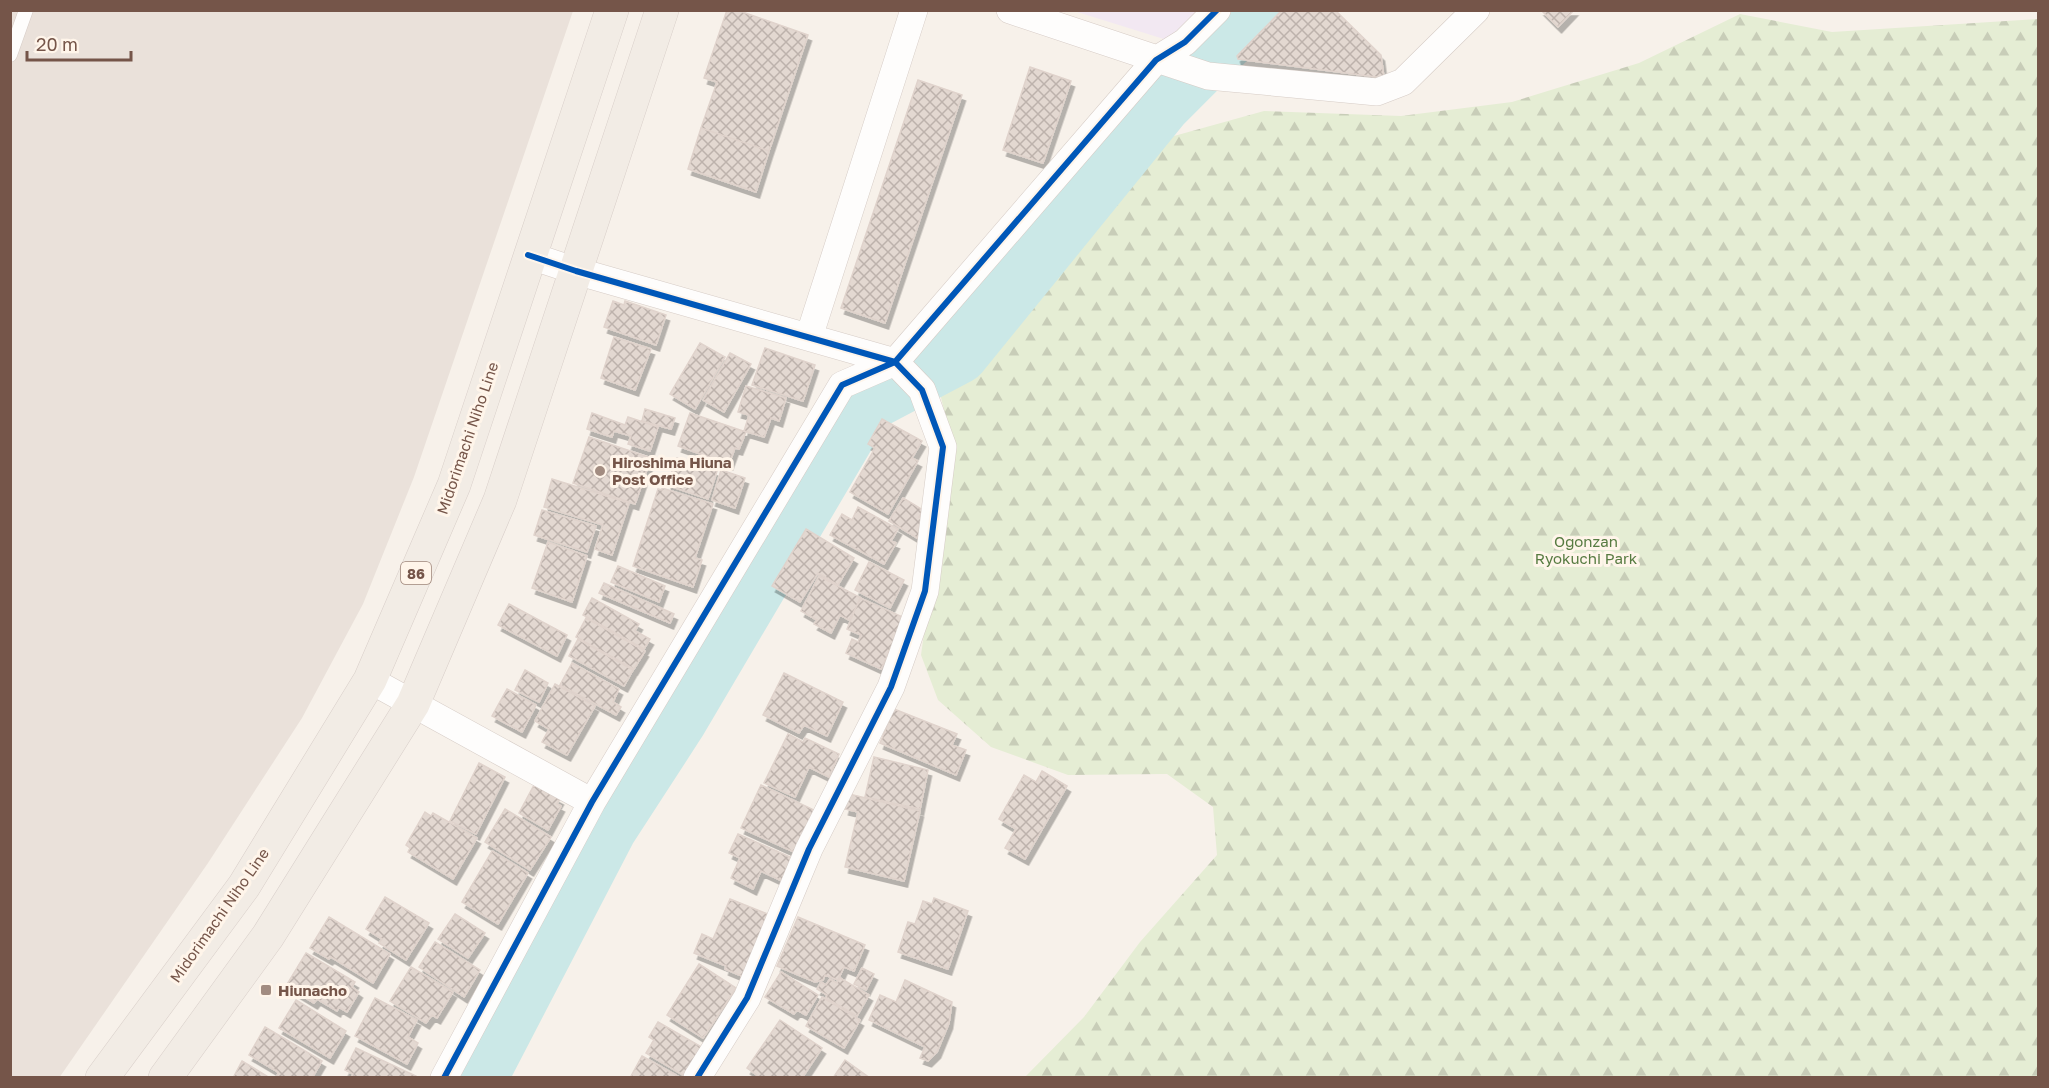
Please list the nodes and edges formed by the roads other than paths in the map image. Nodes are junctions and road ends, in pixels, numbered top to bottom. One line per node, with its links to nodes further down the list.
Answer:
1 (26, 10): 8 (lane)
2 (612, 10): 10 (main road, Midorimachi Niho Line / 86)
3 (662, 10): 11 (main road)
4 (914, 10): 12 (street)
5 (1010, 10): 9 (street)
6 (1217, 10): 9 (street)
7 (1476, 10): 9 (street)
8 (10, 55)
9 (1166, 64): 13 (street)
10 (528, 255): 11 (street); 14 (main road, Midorimachi Niho Line / 86)
11 (576, 271): 12 (street); 15 (main road)
12 (809, 337): 13 (street)
13 (896, 363): 16 (street); 20 (street)
14 (370, 680): 15 (street); 17 (main road, Midorimachi Niho Line / 86)
15 (413, 704): 16 (street); 18 (main road)
16 (592, 802): 19 (street)
17 (102, 1077)
18 (165, 1077)
19 (444, 1077)
20 (697, 1077)

